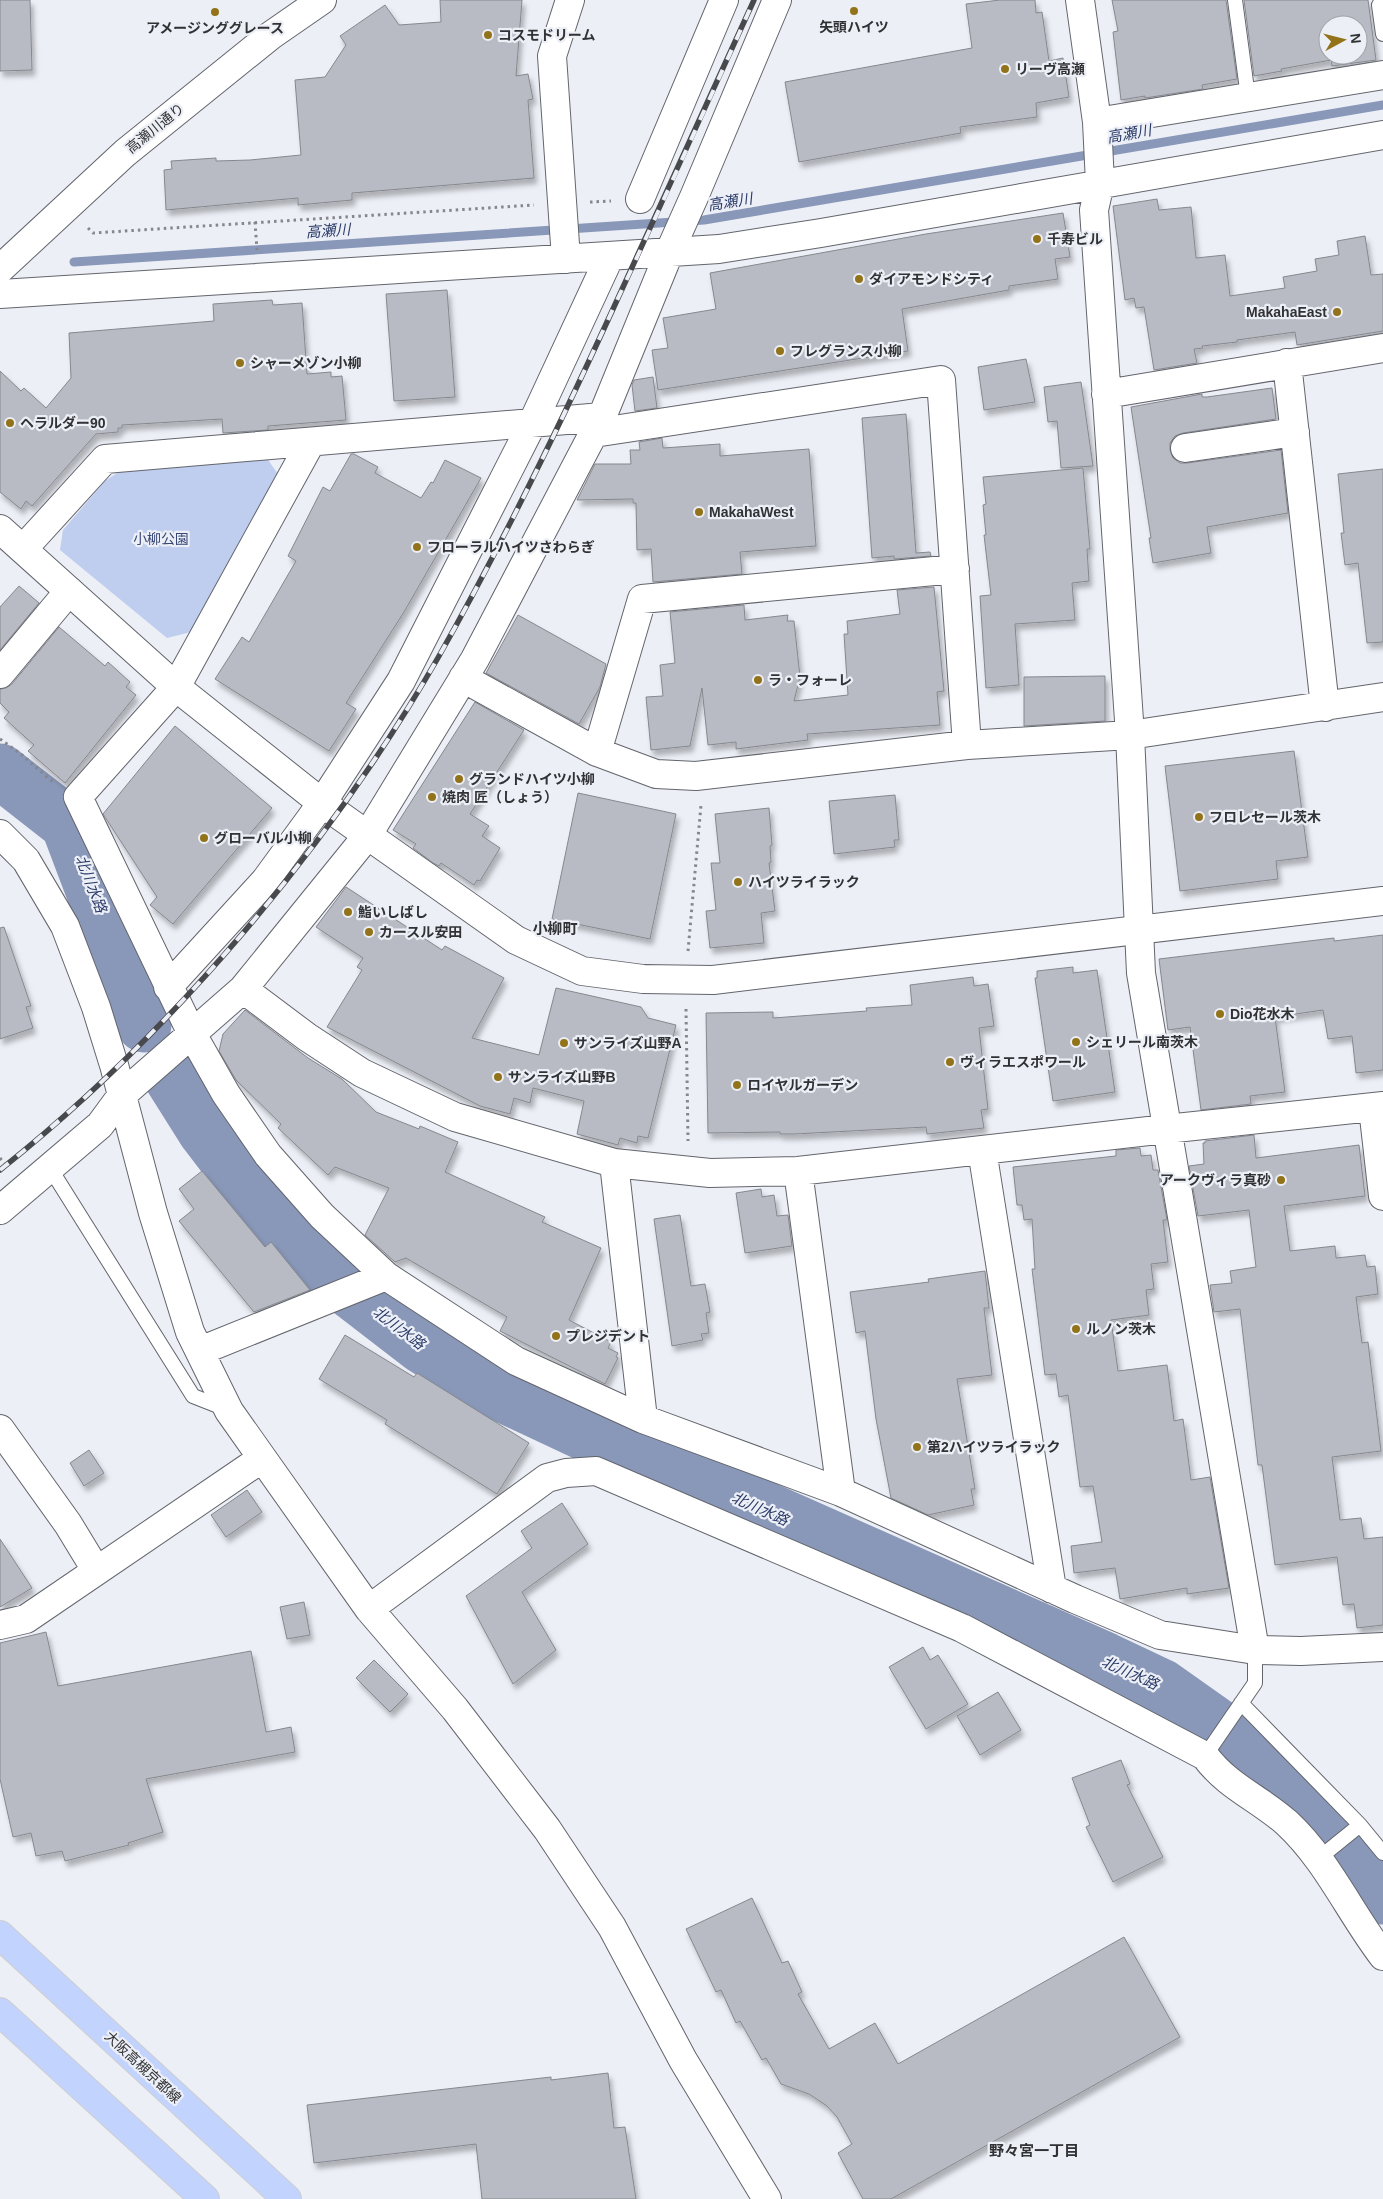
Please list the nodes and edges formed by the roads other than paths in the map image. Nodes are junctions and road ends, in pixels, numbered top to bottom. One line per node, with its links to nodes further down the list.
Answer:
1 (322, 0): 18 (street, 高瀬川通り)
2 (570, 0): 16 (street)
3 (724, 0): 14 (street)
4 (777, 0): 15 (street)
5 (1080, 0): 11 (street)
6 (1235, 0): 10 (lane)
7 (1378, 5): 8 (lane)
8 (1383, 34)
9 (1383, 75): 10 (street)
10 (1248, 97): 11 (street)
11 (1097, 128): 13 (street)
12 (1383, 135): 13 (street)
13 (1100, 179): 15 (street); 22 (street)
14 (640, 199)
15 (672, 247): 17 (street); 24 (street)
16 (566, 254): 17 (street); 19 (street)
17 (610, 256): 23 (street)
18 (0, 269)
19 (0, 294)
20 (1383, 348): 21 (street)
21 (1287, 363): 22 (street); 25 (street)
22 (1106, 394): 37 (street)
23 (532, 424): 24 (street); 26 (street); 40 (street)
24 (598, 425): 30 (street); 33 (street)
25 (1295, 432): 27 (street); 36 (street)
26 (311, 442): 29 (street); 34 (street)
27 (1185, 448)
28 (0, 529): 29 (street)
29 (23, 549): 31 (street)
30 (955, 569): 38 (street); 39 (street)
31 (69, 591): 32 (street); 34 (street)
32 (0, 674)
33 (463, 678): 39 (street); 42 (street)
34 (176, 687): 40 (street); 45 (street)
35 (1383, 698): 36 (street)
36 (1326, 707): 37 (street)
37 (1130, 735): 38 (street); 44 (street)
38 (967, 745): 39 (street)
39 (598, 752)
40 (322, 803): 42 (street); 45 (street)
41 (0, 834): 48 (street)
42 (367, 836): 44 (street); 46 (street)
43 (1383, 902): 44 (street)
44 (1140, 929): 50 (street)
45 (168, 987): 47 (street)
46 (243, 989): 47 (street); 52 (street)
47 (192, 1034): 48 (street); 57 (street)
48 (122, 1095): 53 (street); 58 (street)
49 (1378, 1107): 50 (street); 55 (street)
50 (1166, 1129): 51 (street); 69 (street)
51 (982, 1150): 54 (street); 65 (street)
52 (614, 1164): 54 (street); 60 (street)
53 (50, 1168): 56 (street); 59 (lane)
54 (798, 1172): 63 (street)
55 (1383, 1196)
56 (0, 1210)
57 (378, 1279): 58 (street); 60 (street)
58 (200, 1351): 59 (street)
59 (229, 1411): 62 (street)
60 (643, 1419): 63 (street)
61 (0, 1428): 64 (street)
62 (261, 1459): 64 (street); 66 (street)
63 (841, 1492): 65 (street)
64 (96, 1570): 67 (street)
65 (1052, 1589): 69 (street)
66 (369, 1609): 71 (street); 80 (street)
67 (0, 1625)
68 (1383, 1647): 69 (street)
69 (1255, 1650): 70 (lane)
70 (1241, 1703): 71 (lane); 72 (lane)
71 (1210, 1748): 74 (street)
72 (1357, 1827): 73 (lane); 74 (lane)
73 (1383, 1853)
74 (1323, 1856): 76 (street)
75 (0, 1935): 79 (main road, 大阪高槻京都線)
76 (1383, 1956)
77 (0, 2012): 78 (main road)
78 (205, 2199)
79 (287, 2199)
80 (767, 2199)

